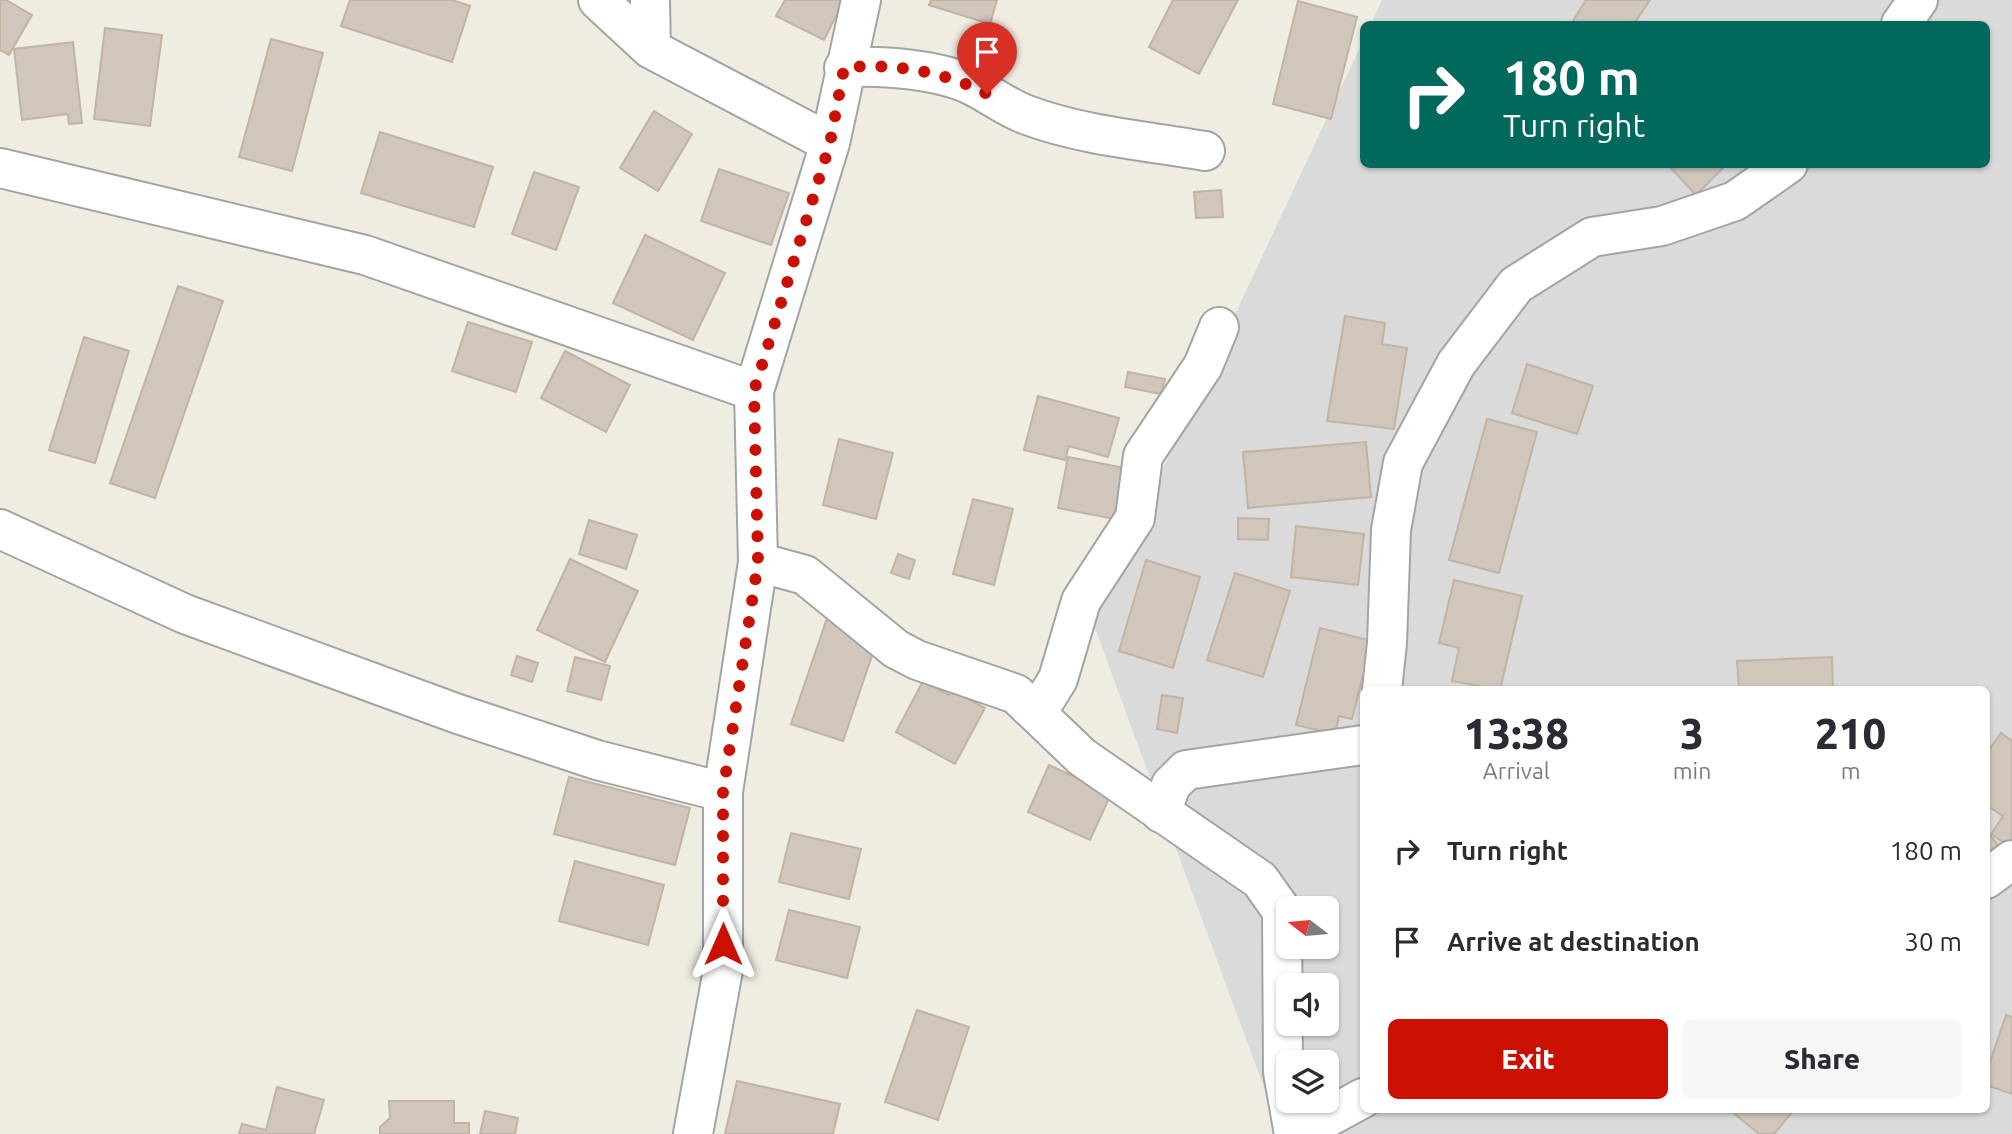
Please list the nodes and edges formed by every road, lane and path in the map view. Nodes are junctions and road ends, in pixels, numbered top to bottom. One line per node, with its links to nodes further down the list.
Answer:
1 (598, 0): 6 (street)
2 (650, 0): 6 (street)
3 (861, 0): 7 (street)
4 (1918, 0): 5 (street)
5 (1903, 21)
6 (651, 49): 8 (street)
7 (844, 68): 8 (street); 9 (street)
8 (830, 143): 13 (street)
9 (1205, 151)
10 (0, 167): 13 (street)
11 (1782, 168): 16 (street)
12 (1219, 327): 17 (street)
13 (754, 391): 15 (street)
14 (0, 529): 19 (street)
15 (758, 562): 17 (street); 19 (street)
16 (1382, 686)
17 (1037, 713): 20 (street)
18 (1360, 745): 20 (street)
19 (723, 792): 24 (street)
20 (1161, 813): 25 (street)
21 (2012, 860): 22 (street)
22 (1990, 876)
23 (1360, 1100): 25 (street)
24 (693, 1134)
25 (1296, 1134)

